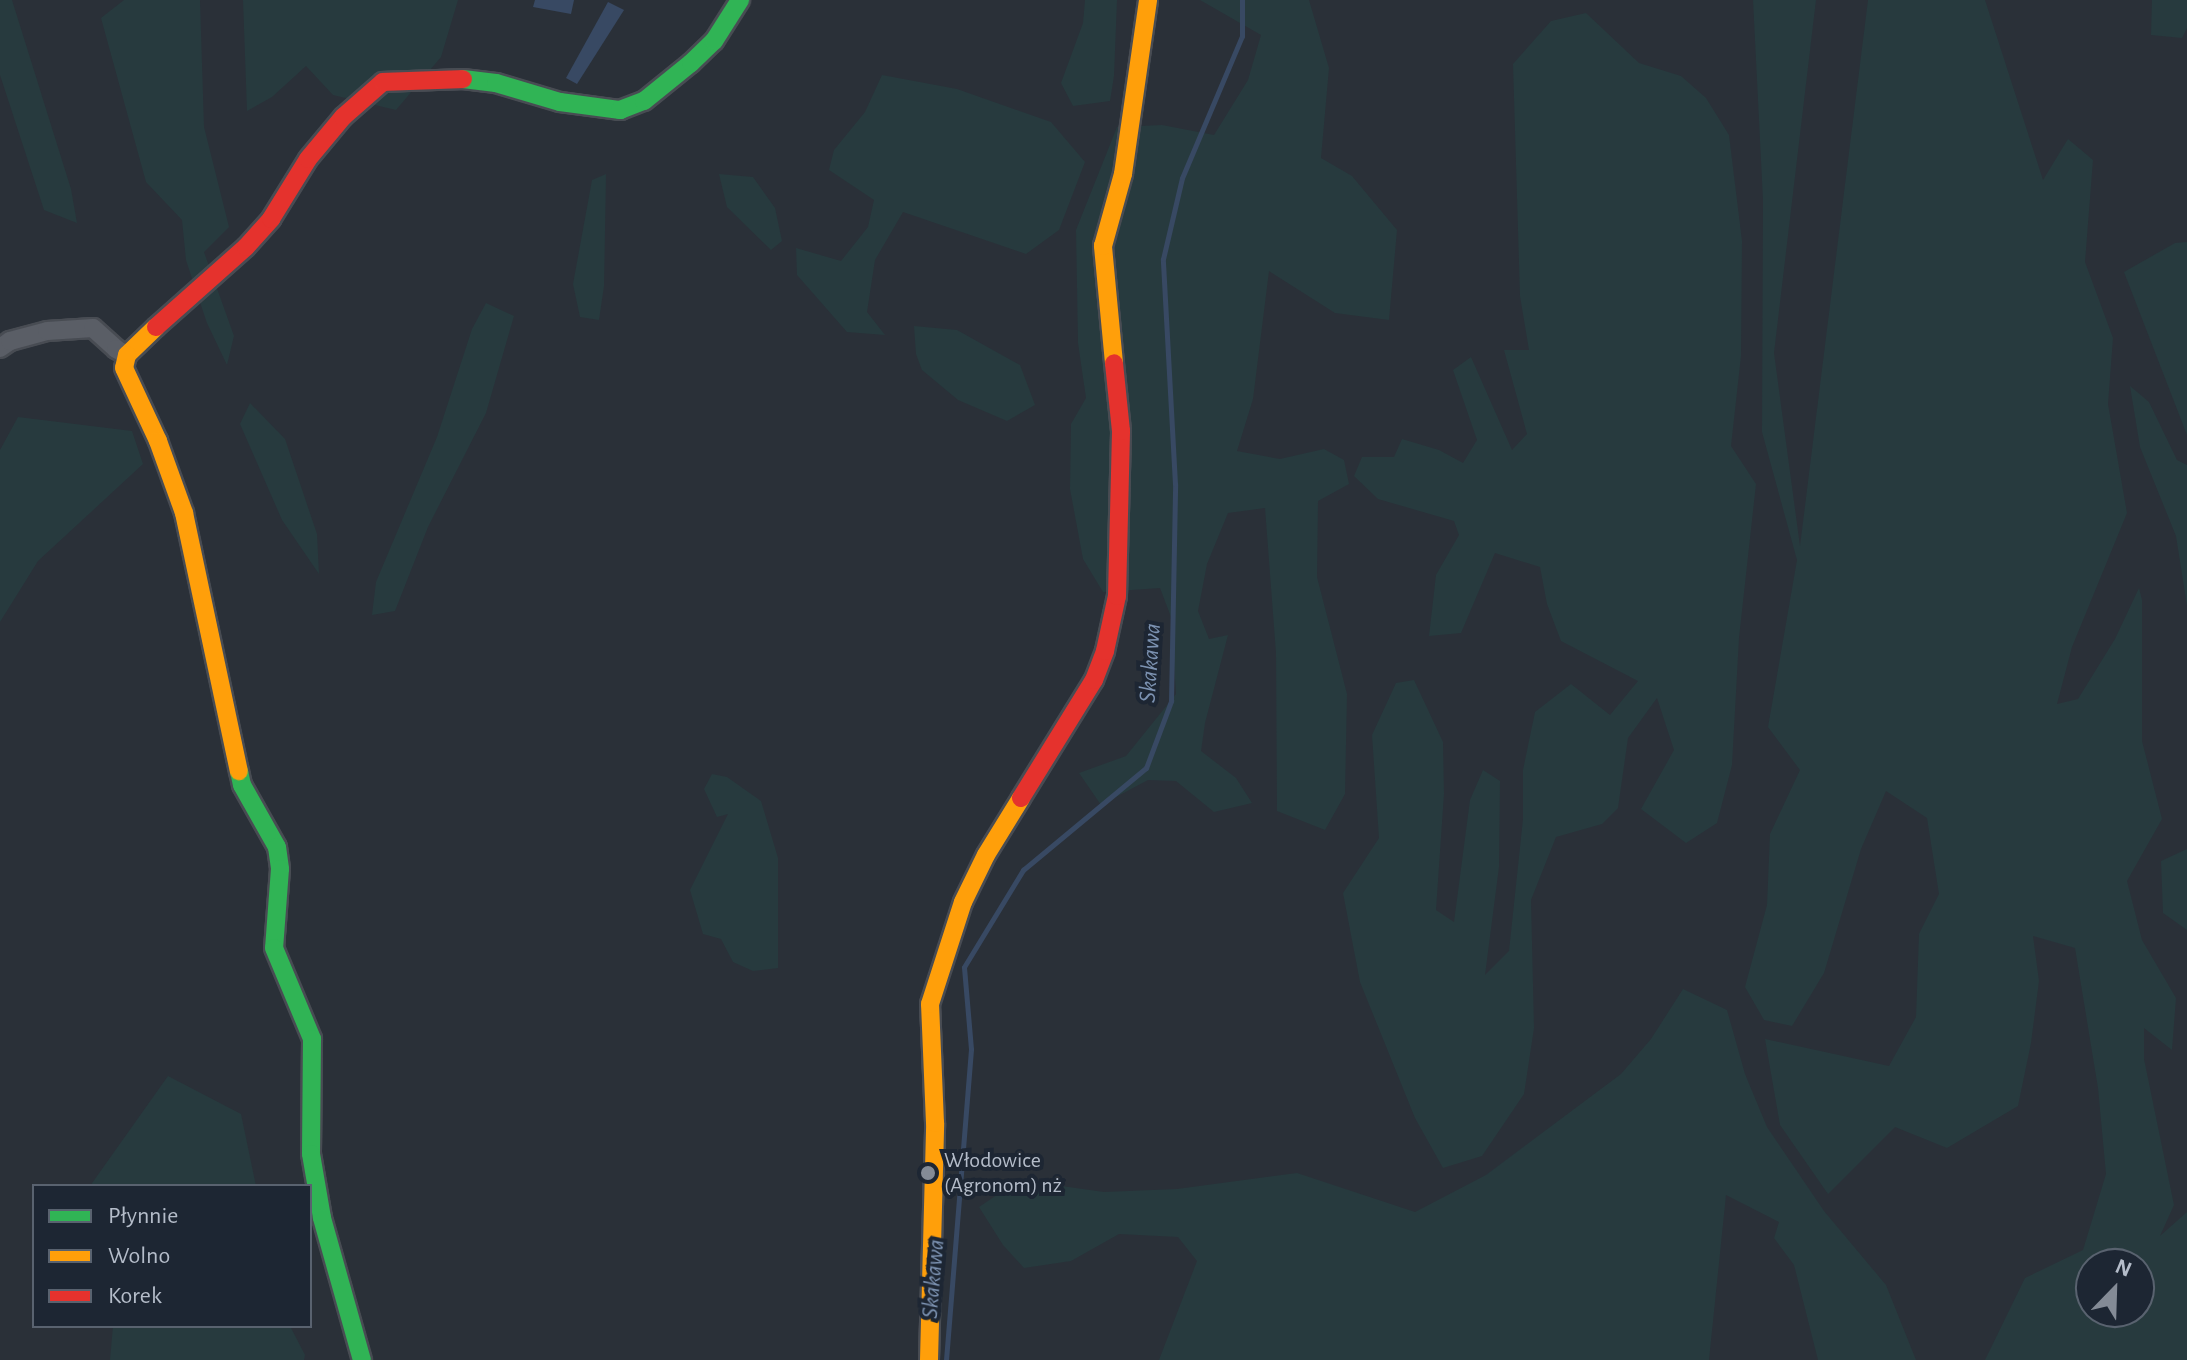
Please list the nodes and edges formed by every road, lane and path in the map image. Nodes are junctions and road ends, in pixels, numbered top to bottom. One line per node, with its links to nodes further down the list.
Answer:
1 (740, 0): 4 (street)
2 (1148, 0): 6 (street)
3 (0, 348): 4 (street)
4 (127, 355): 5 (street)
5 (362, 1360)
6 (929, 1360)

